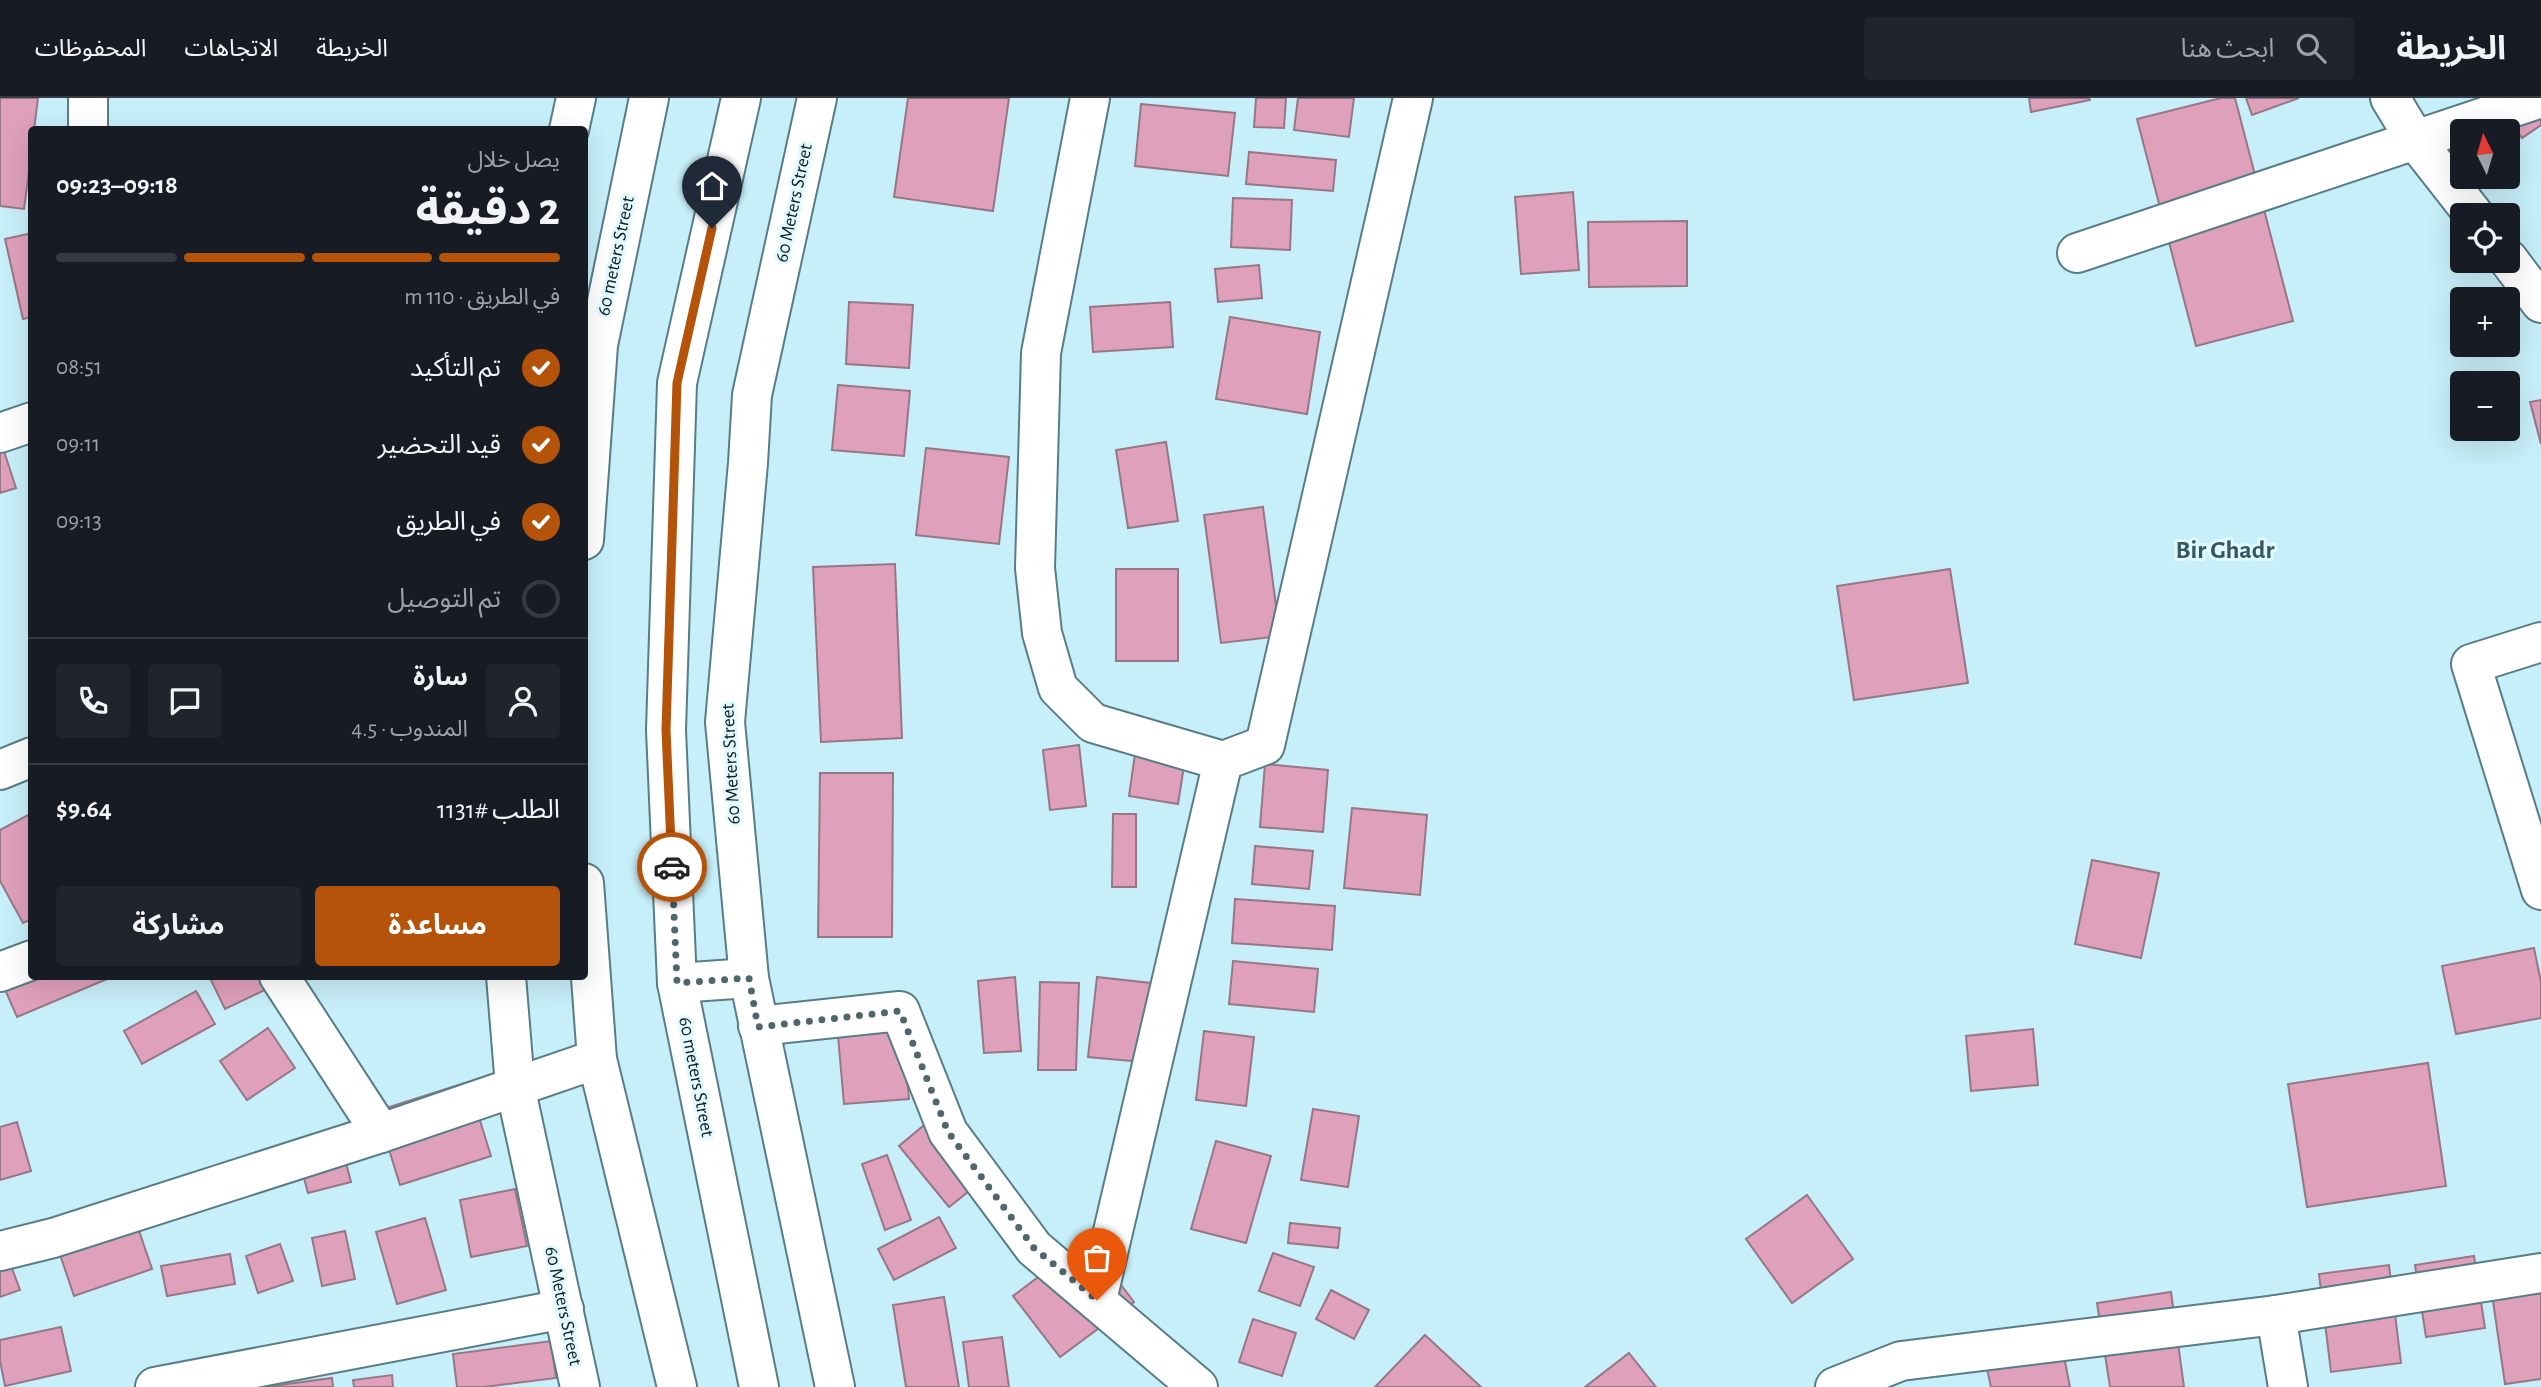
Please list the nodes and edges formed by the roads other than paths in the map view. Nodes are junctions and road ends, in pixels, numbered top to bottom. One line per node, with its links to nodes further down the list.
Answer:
1 (88, 98): 10 (main road)
2 (576, 98): 11 (main road)
3 (649, 98): 19 (main road, 60 meters Street)
4 (741, 98): 31 (main road, 60 meters Street)
5 (817, 98): 28 (main road, 60 Meters Street)
6 (1090, 98): 22 (main road)
7 (1413, 98): 22 (main road)
8 (2390, 98): 12 (main road)
9 (2541, 98): 12 (main road)
10 (88, 126)
11 (570, 126)
12 (2416, 141): 13 (main road); 14 (main road)
13 (2465, 203)
14 (2077, 253)
15 (2518, 273): 16 (main road)
16 (2541, 303)
17 (28, 423): 18 (main road)
18 (0, 433)
19 (588, 485)
20 (2541, 642): 24 (main road)
21 (28, 759): 23 (main road)
22 (1223, 761): 38 (main road)
23 (0, 770)
24 (2541, 890)
25 (588, 937): 33 (main road)
26 (28, 962): 27 (main road)
27 (0, 972)
28 (749, 978): 31 (main road); 32 (main road, 60 Meters Street)
29 (282, 980): 35 (main road)
30 (506, 980): 34 (main road, 60 Meters Street)
31 (677, 983): 45 (main road, 60 meters Street)
32 (758, 1027): 38 (main road); 46 (main road, 60 Meters Street)
33 (597, 1059): 34 (main road); 44 (main road)
34 (515, 1086): 35 (main road); 39 (main road, 60 Meters Street)
35 (381, 1133): 36 (main road)
36 (0, 1251)
37 (2541, 1273): 40 (main road)
38 (1097, 1300): 47 (main road)
39 (564, 1308): 42 (main road); 43 (main road, 60 Meters Street)
40 (2276, 1315): 41 (main road); 49 (main road)
41 (1903, 1374): 48 (main road)
42 (155, 1387)
43 (580, 1387)
44 (677, 1387)
45 (759, 1387)
46 (835, 1387)
47 (1198, 1387)
48 (1835, 1387)
49 (2288, 1387)

